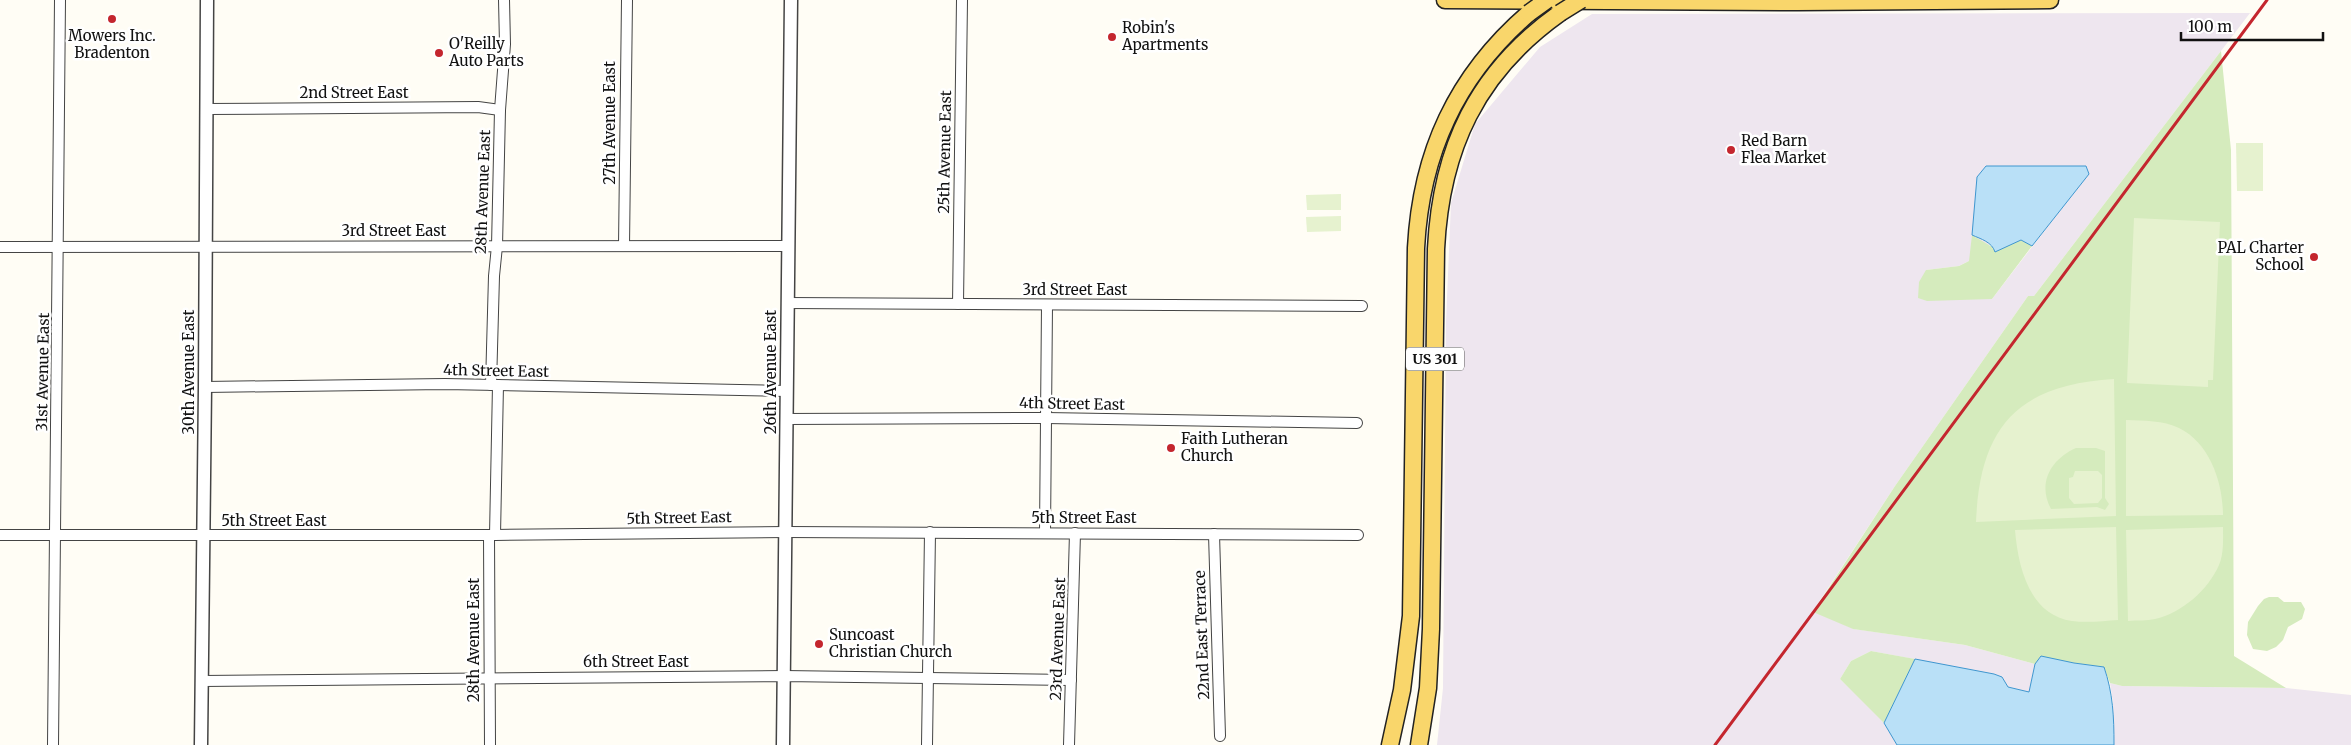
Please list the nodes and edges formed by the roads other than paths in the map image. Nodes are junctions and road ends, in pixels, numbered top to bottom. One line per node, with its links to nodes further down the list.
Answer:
1 (60, 0): 19 (street, 31st Avenue East)
2 (206, 0): 12 (street, 30th Avenue East)
3 (504, 0): 13 (street, 28th Avenue East)
4 (626, 0): 16 (street, 27th Avenue East)
5 (791, 0): 17 (street, 26th Avenue East)
6 (962, 0): 21 (street, 25th Avenue East)
7 (1445, 0): 11 (main road)
8 (1547, 0): 52 (main road, US 301, bridge)
9 (1582, 0): 53 (main road, US 301, bridge)
10 (2050, 0): 11 (main road)
11 (1498, 1)
12 (207, 109): 13 (street, 2nd Street East); 14 (street, 30th Avenue East)
13 (500, 110): 15 (street, 28th Avenue East)
14 (205, 246): 15 (street, 3rd Street East); 19 (street, 3rd Street East); 25 (street, 30th Avenue East)
15 (497, 246): 16 (street, 3rd Street East); 24 (street, 28th Avenue East)
16 (624, 246): 17 (street, 3rd Street East)
17 (788, 246): 20 (street, 26th Avenue East)
18 (0, 247): 19 (street, 3rd Street East)
19 (59, 248): 34 (street, 31st Avenue East)
20 (787, 303): 21 (street, 3rd Street East); 26 (street, 26th Avenue East)
21 (958, 304): 22 (street, 3rd Street East)
22 (1046, 305): 23 (street, 3rd Street East); 27 (street)
23 (1362, 306)
24 (495, 385): 25 (street, 4th Street East); 26 (street, 4th Street East); 37 (street, 28th Avenue East)
25 (206, 387): 39 (street, 30th Avenue East)
26 (787, 391): 28 (street, 26th Avenue East)
27 (1046, 418): 28 (street, 4th Street East); 29 (street, 4th Street East); 32 (street)
28 (786, 419): 30 (street, 26th Avenue East)
29 (1357, 423)
30 (787, 532): 31 (street, 5th Street East); 37 (street, 5th Street East); 40 (street, 26th Avenue East)
31 (930, 532): 32 (street, 5th Street East); 42 (street)
32 (1044, 532): 33 (street, 5th Street East)
33 (1075, 533): 35 (street, 5th Street East); 43 (street, 23rd Avenue East)
34 (55, 534): 36 (street, 5th Street East); 39 (street, 5th Street East); 46 (street, 31st Avenue East)
35 (1214, 534): 38 (street, 5th Street East); 45 (street, 22nd East Terrace)
36 (0, 535)
37 (492, 535): 39 (street, 5th Street East); 41 (street, 28th Avenue East)
38 (1358, 535)
39 (203, 536): 44 (street, 30th Avenue East)
40 (784, 676): 41 (street, 6th Street East); 42 (street, 6th Street East); 49 (street, 26th Avenue East)
41 (490, 678): 44 (street, 6th Street East); 48 (street, 28th Avenue East)
42 (928, 678): 43 (street, 6th Street East); 50 (street)
43 (1071, 680): 51 (street, 23rd Avenue East)
44 (202, 682): 47 (street, 30th Avenue East)
45 (1220, 736)
46 (54, 745)
47 (201, 745)
48 (490, 745)
49 (783, 745)
50 (927, 745)
51 (1070, 745)
52 (1390, 745)
53 (1419, 745)

